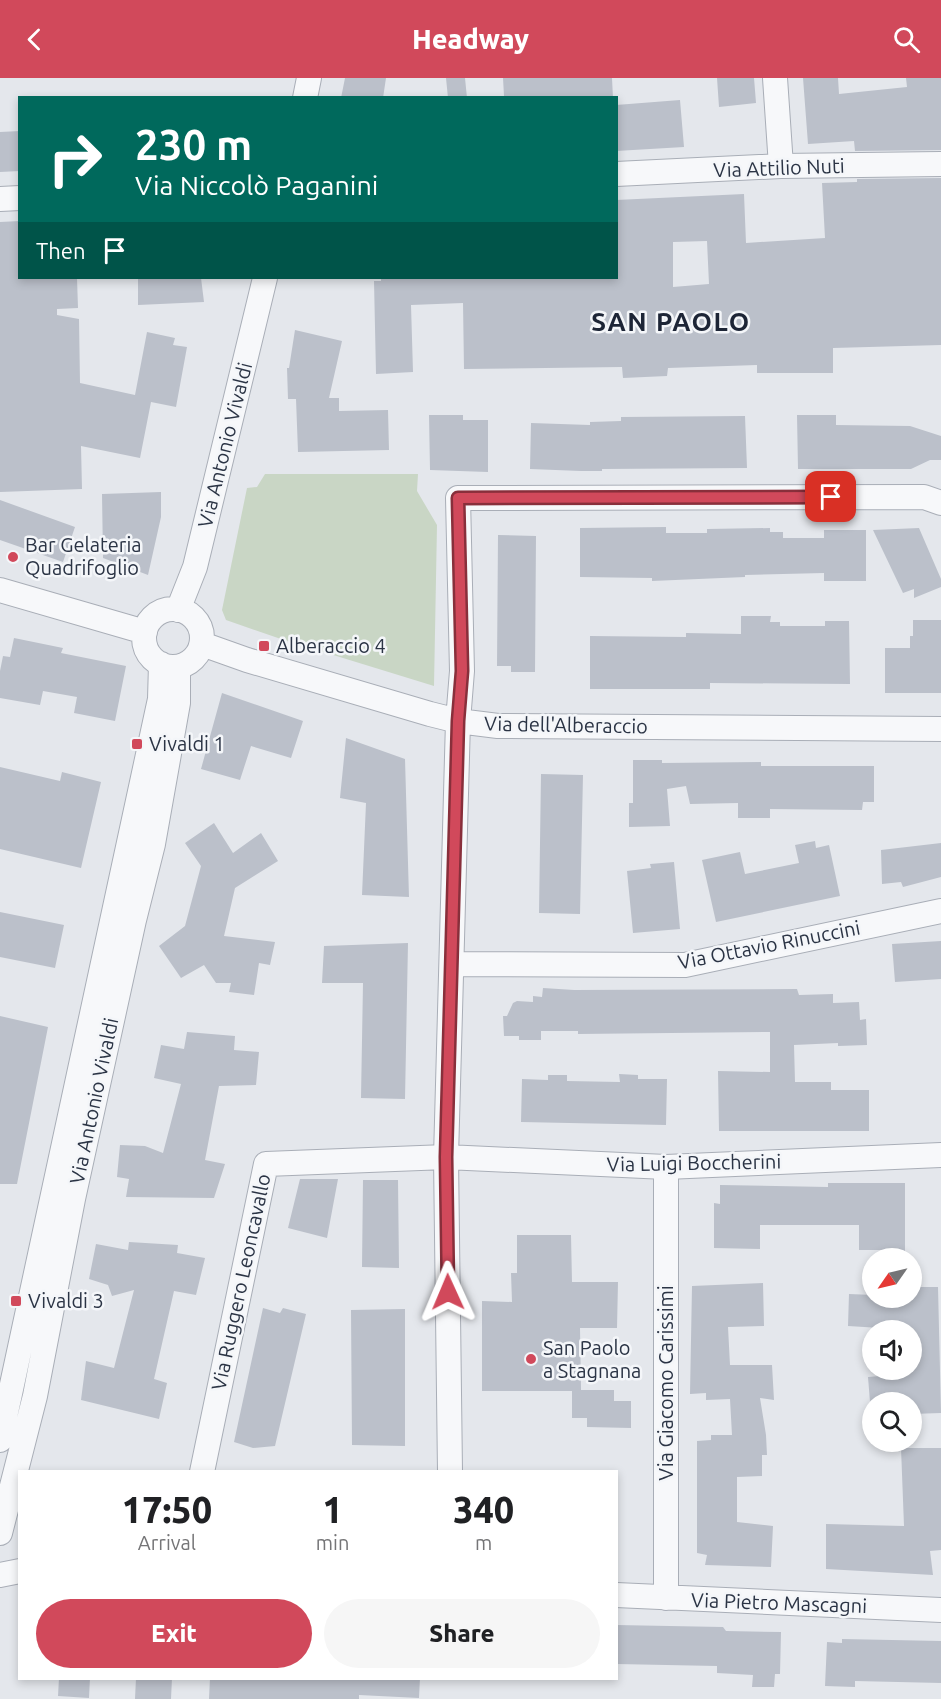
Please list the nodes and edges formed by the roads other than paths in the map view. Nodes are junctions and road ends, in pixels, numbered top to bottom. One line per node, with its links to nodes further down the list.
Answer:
1 (309, 78): 3 (street)
2 (775, 78): 5 (street)
3 (305, 96)
4 (941, 164): 5 (street, Via Attilio Nuti)
5 (781, 166): 6 (street, Via Attilio Nuti)
6 (618, 174)
7 (18, 198): 8 (street)
8 (0, 199)
9 (265, 279): 12 (street, Via Antonio Vivaldi)
10 (941, 503): 16 (street)
11 (0, 590): 13 (street)
12 (178, 610): 13 (street); 14 (street)
13 (145, 632): 15 (street)
14 (202, 644): 15 (street); 16 (street, Via dell'Alberaccio)
15 (169, 666): 23 (street, Via Antonio Vivaldi); 26 (street, Via Antonio Vivaldi)
16 (458, 721): 17 (street, Via dell'Alberaccio); 19 (street)
17 (941, 729)
18 (941, 911): 19 (street, Via Ottavio Rinuccini)
19 (452, 964): 21 (street)
20 (941, 1155): 22 (street, Via Luigi Boccherini)
21 (446, 1157): 22 (street, Via Luigi Boccherini); 24 (street, Via Ruggero Leoncavallo); 25 (street)
22 (666, 1167): 30 (street, Via Giacomo Carissimi)
23 (0, 1440)
24 (202, 1470)
25 (450, 1470)
26 (0, 1533)
27 (18, 1570): 28 (street)
28 (0, 1575)
29 (618, 1595): 30 (street, Via Pietro Mascagni)
30 (666, 1598): 31 (street, Via Pietro Mascagni)
31 (941, 1610)

